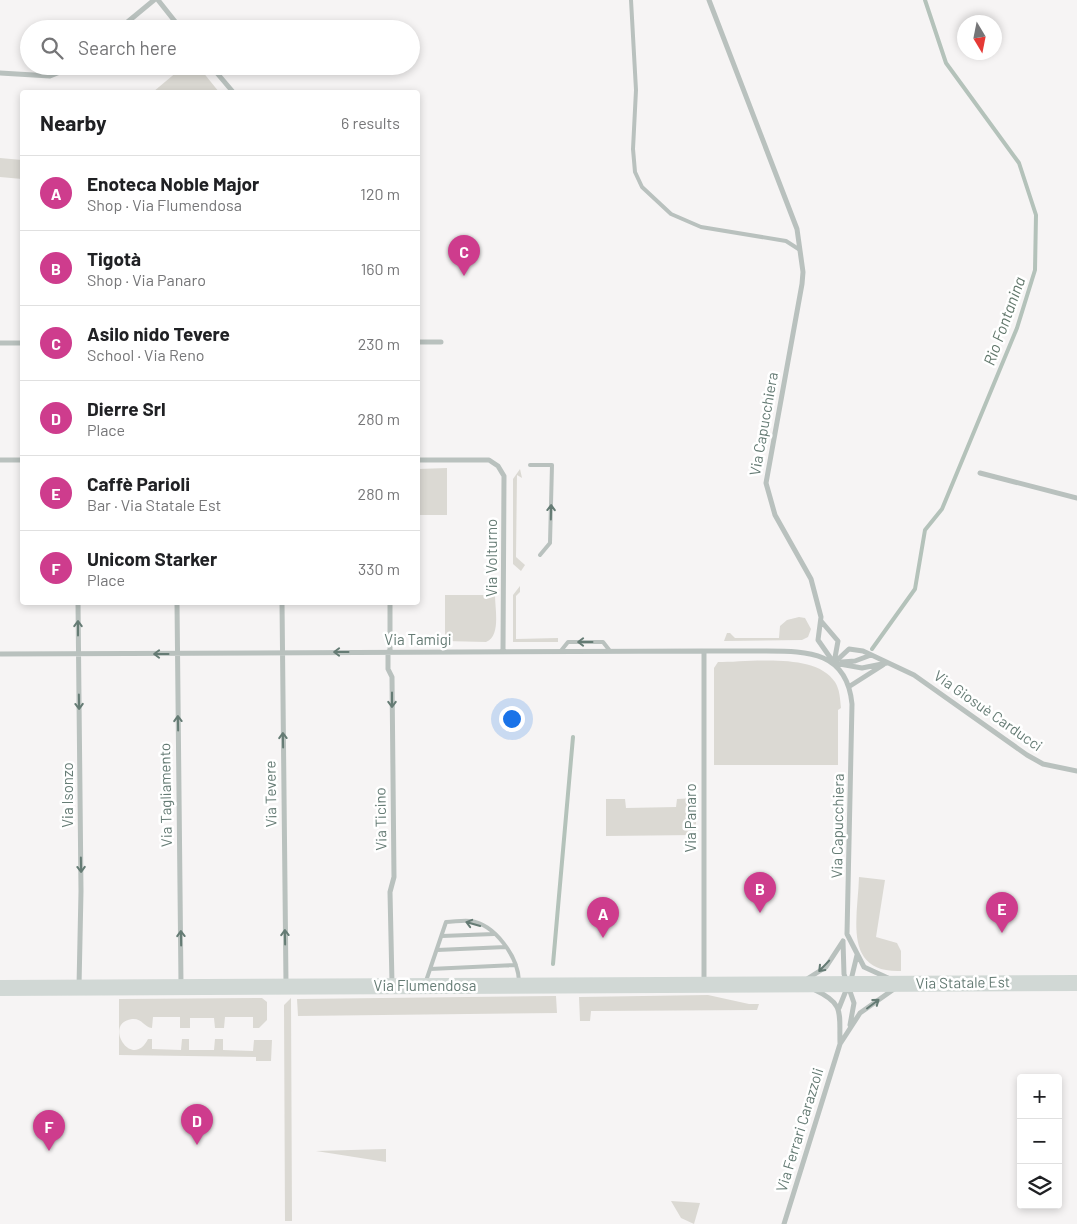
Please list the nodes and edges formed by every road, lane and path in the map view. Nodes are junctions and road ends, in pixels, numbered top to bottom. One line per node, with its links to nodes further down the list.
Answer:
1 (154, 0): 5 (street)
2 (158, 0): 6 (street)
3 (631, 0): 13 (lane)
4 (709, 0): 13 (street, Via Capucchiera)
5 (130, 20)
6 (174, 20)
7 (0, 73): 8 (street)
8 (20, 74)
9 (33, 75): 10 (street)
10 (52, 75)
11 (219, 75): 12 (street)
12 (231, 90)
13 (800, 250): 29 (street, Via Capucchiera)
14 (420, 342): 15 (street)
15 (441, 342)
16 (0, 343): 17 (street)
17 (20, 343)
18 (0, 460): 19 (street)
19 (20, 460)
20 (420, 460): 34 (street, Via Volturno)
21 (530, 465): 24 (lane, one-way to 21)
22 (980, 473): 23 (street)
23 (1077, 498)
24 (540, 555)
25 (78, 605): 37 (street, Via Isonzo, one-way to 25)
26 (177, 605): 38 (street, Via Tagliamento)
27 (282, 605): 32 (street, Via Tevere)
28 (390, 605): 33 (street, Via Ticino)
29 (821, 621): 40 (street, Via Capucchiera); 40 (street, Via Capucchiera)
30 (610, 651): 31 (street, Via Tamigi); 35 (street, Via Tamigi); 35 (lane, one-way to 35)
31 (704, 651): 40 (street, Via Tamigi); 54 (street, Via Panaro)
32 (282, 652): 33 (street, Via Tamigi, one-way to 32); 38 (street, Via Tamigi); 59 (street, Via Tevere, one-way to 32)
33 (389, 652): 34 (street, Via Tamigi); 60 (street, Via Ticino, one-way to 60)
34 (504, 652): 35 (street, Via Tamigi)
35 (560, 652)
36 (0, 654): 37 (street, Via Tamigi)
37 (78, 654): 38 (street, Via Tamigi, one-way to 37); 62 (street, Via Isonzo, one-way to 62)
38 (177, 654): 63 (street, Via Tagliamento, one-way to 38)
39 (871, 655): 40 (street); 40 (street, Via Giosuè Carducci); 41 (street, Via Giosuè Carducci)
40 (834, 663): 41 (street); 42 (street, Via Capucchiera)
41 (887, 663): 42 (street); 43 (street, Via Giosuè Carducci)
42 (850, 686): 45 (street, Via Capucchiera)
43 (1077, 771)
44 (496, 934): 46 (lane); 46 (lane, one-way to 46); 48 (lane)
45 (847, 934): 47 (street, Via Capucchiera); 50 (street, Via Capucchiera)
46 (442, 936): 49 (lane)
47 (843, 941): 55 (street, Via Capucchiera, one-way to 55); 56 (street)
48 (506, 947): 49 (lane); 51 (lane)
49 (437, 950): 52 (lane)
50 (857, 954): 56 (street); 57 (street, Via Capucchiera)
51 (516, 965): 52 (lane); 58 (lane)
52 (430, 969): 61 (lane)
53 (1077, 983): 57 (street, Via Statale Est)
54 (704, 984): 55 (street, Via Flumendosa); 58 (street, Via Flumendosa)
55 (799, 984): 56 (street, Via Flumendosa); 65 (street)
56 (849, 984): 57 (street, Via Statale Est); 65 (street, Via Ferrari Carazzoli); 66 (street, Via Ferrari Carazzoli)
57 (900, 984): 66 (street, Via Ferrari Carazzoli, one-way to 57)
58 (520, 985): 61 (street, Via Flumendosa)
59 (286, 986): 60 (street, Via Flumendosa); 63 (street, Via Flumendosa)
60 (392, 986): 61 (street, Via Flumendosa)
61 (425, 986)
62 (79, 987): 63 (street, Via Flumendosa); 64 (street, Via Flumendosa)
63 (182, 987)
64 (0, 988)
65 (839, 1008): 67 (street, Via Ferrari Carazzoli)
66 (850, 1027): 67 (street, Via Ferrari Carazzoli)
67 (840, 1044): 68 (street, Via Ferrari Carazzoli)
68 (784, 1224)

